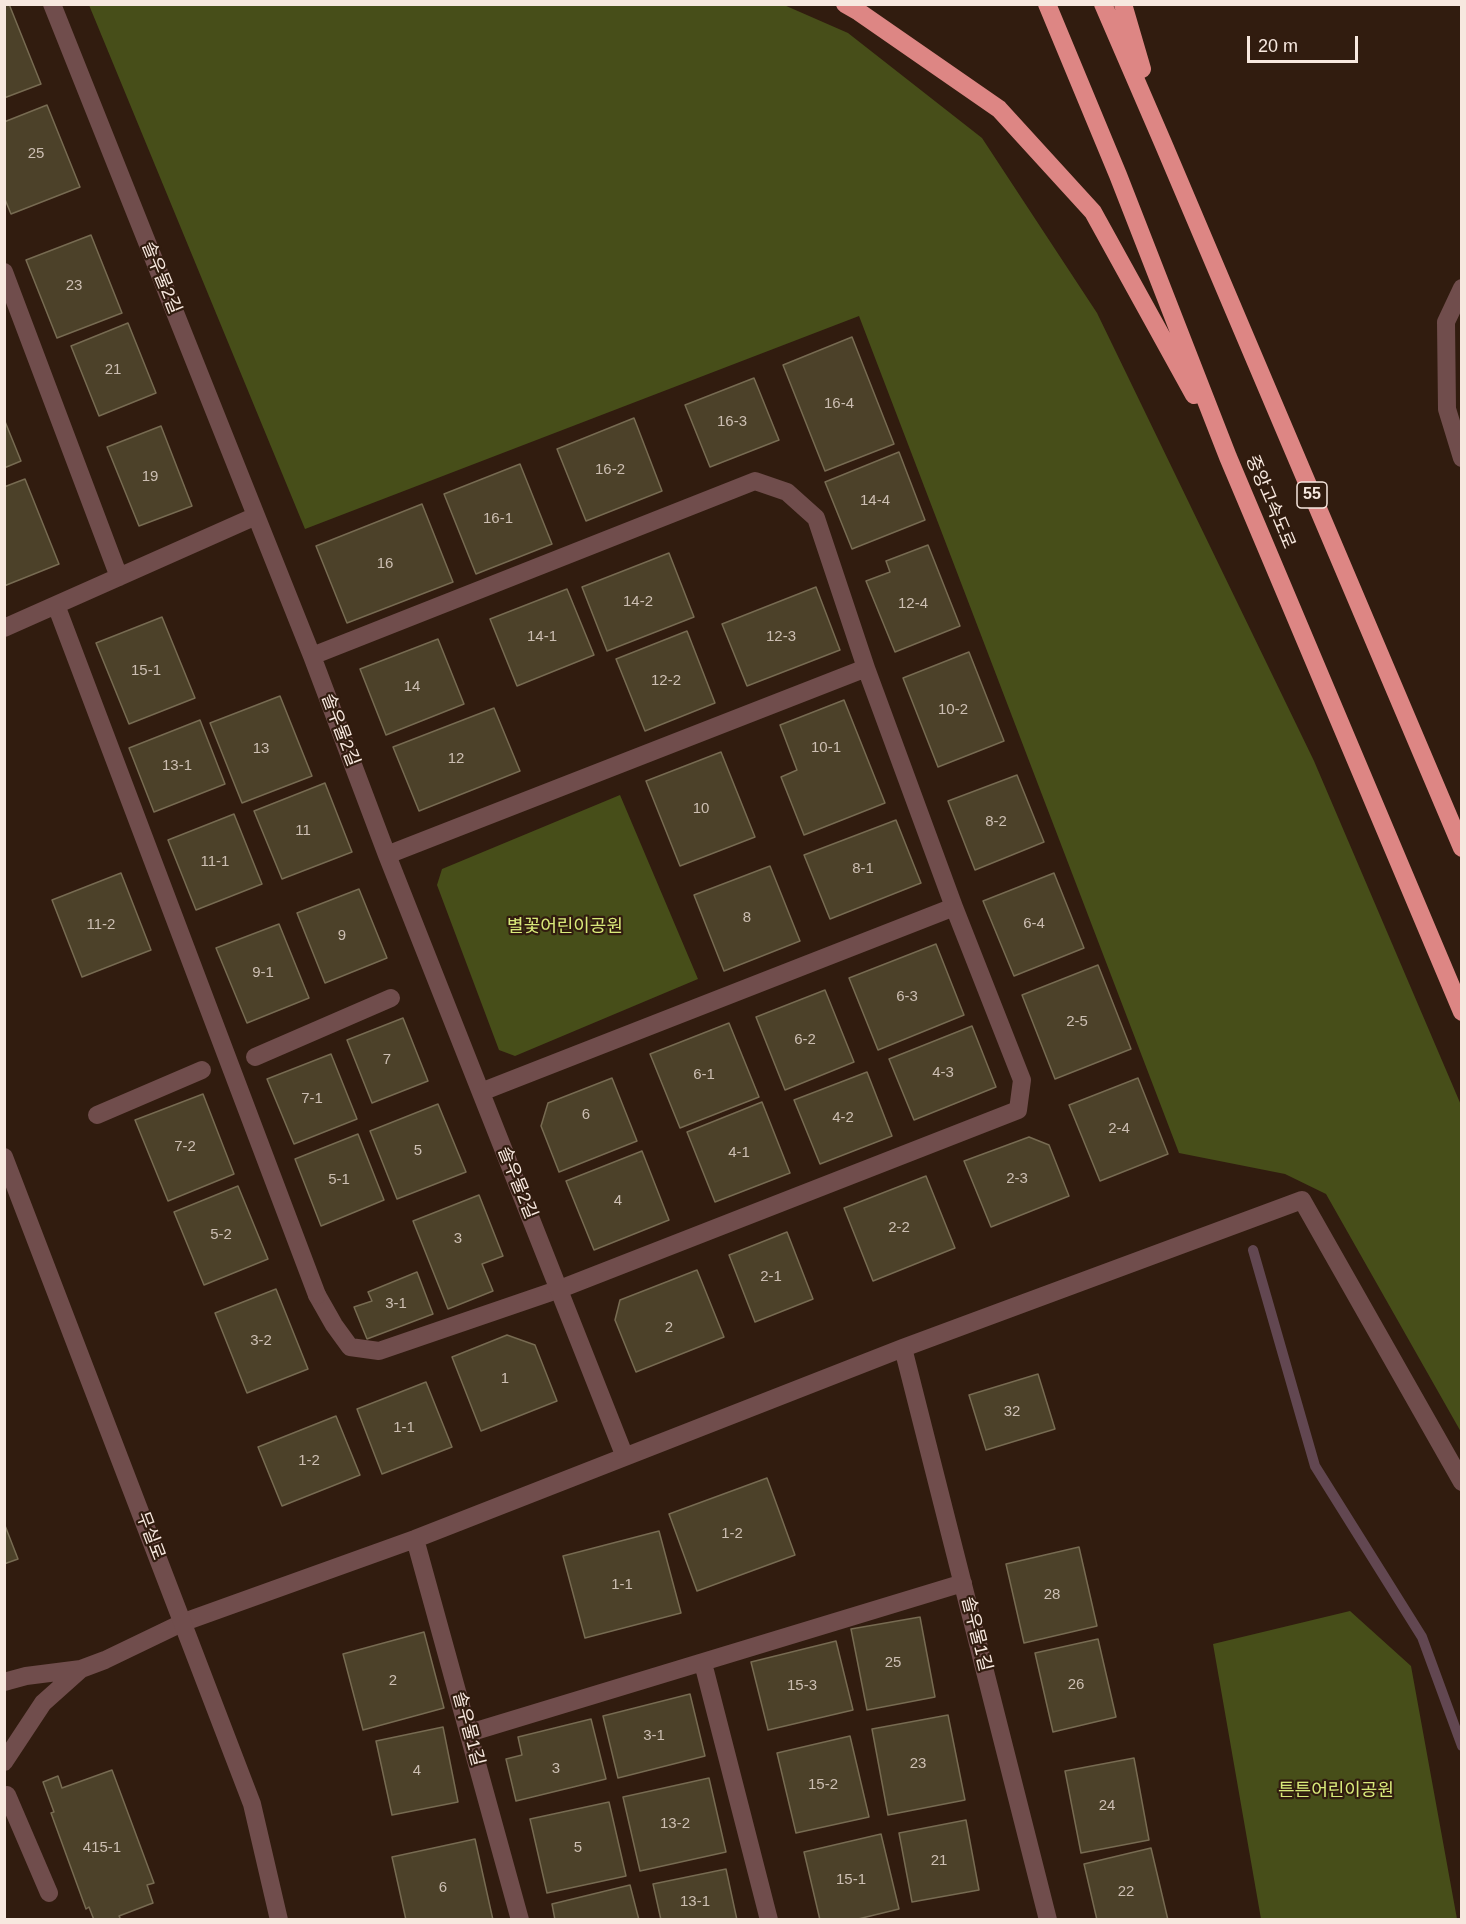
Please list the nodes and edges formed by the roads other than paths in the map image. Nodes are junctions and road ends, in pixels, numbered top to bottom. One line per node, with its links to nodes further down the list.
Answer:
1 (52, 4): 11 (street, 솔우물2길)
2 (845, 4): 9 (highway)
3 (1047, 4): 9 (highway, 중앙고속도로)
4 (1103, 4): 6 (highway, 55)
5 (1122, 4): 6 (highway)
6 (1163, 143): 17 (highway, 55)
7 (4, 272): 12 (street)
8 (1461, 288): 10 (street)
9 (1228, 457): 21 (highway, 중앙고속도로)
10 (1461, 458)
11 (256, 516): 12 (street); 15 (street, 솔우물2길)
12 (119, 577): 13 (street)
13 (56, 605): 14 (street); 27 (street)
14 (4, 628)
15 (312, 656): 16 (street); 18 (street, 솔우물2길)
16 (866, 668): 18 (street); 19 (street)
17 (1461, 848)
18 (387, 855): 24 (street, 솔우물2길)
19 (954, 907): 24 (street); 27 (street)
20 (390, 998): 22 (street)
21 (1461, 1012)
22 (255, 1057)
23 (202, 1070): 25 (street)
24 (481, 1092): 27 (street, 솔우물2길)
25 (97, 1114)
26 (4, 1157): 33 (street, 무실로)
27 (560, 1289): 29 (street, 솔우물2길)
28 (903, 1348): 29 (street); 30 (street); 32 (street, 솔우물1길)
29 (625, 1457): 31 (street)
30 (1461, 1482)
31 (415, 1539): 33 (street); 37 (street, 솔우물1길)
32 (963, 1583): 34 (street); 44 (street, 솔우물1길)
33 (184, 1622): 35 (street); 41 (street, 무실로)
34 (703, 1663): 37 (street); 43 (street)
35 (81, 1669): 36 (street); 38 (street)
36 (4, 1682)
37 (469, 1733): 42 (street, 솔우물1길)
38 (4, 1762)
39 (5, 1793): 40 (street)
40 (49, 1893)
41 (279, 1920)
42 (520, 1920)
43 (769, 1920)
44 (1048, 1920)

